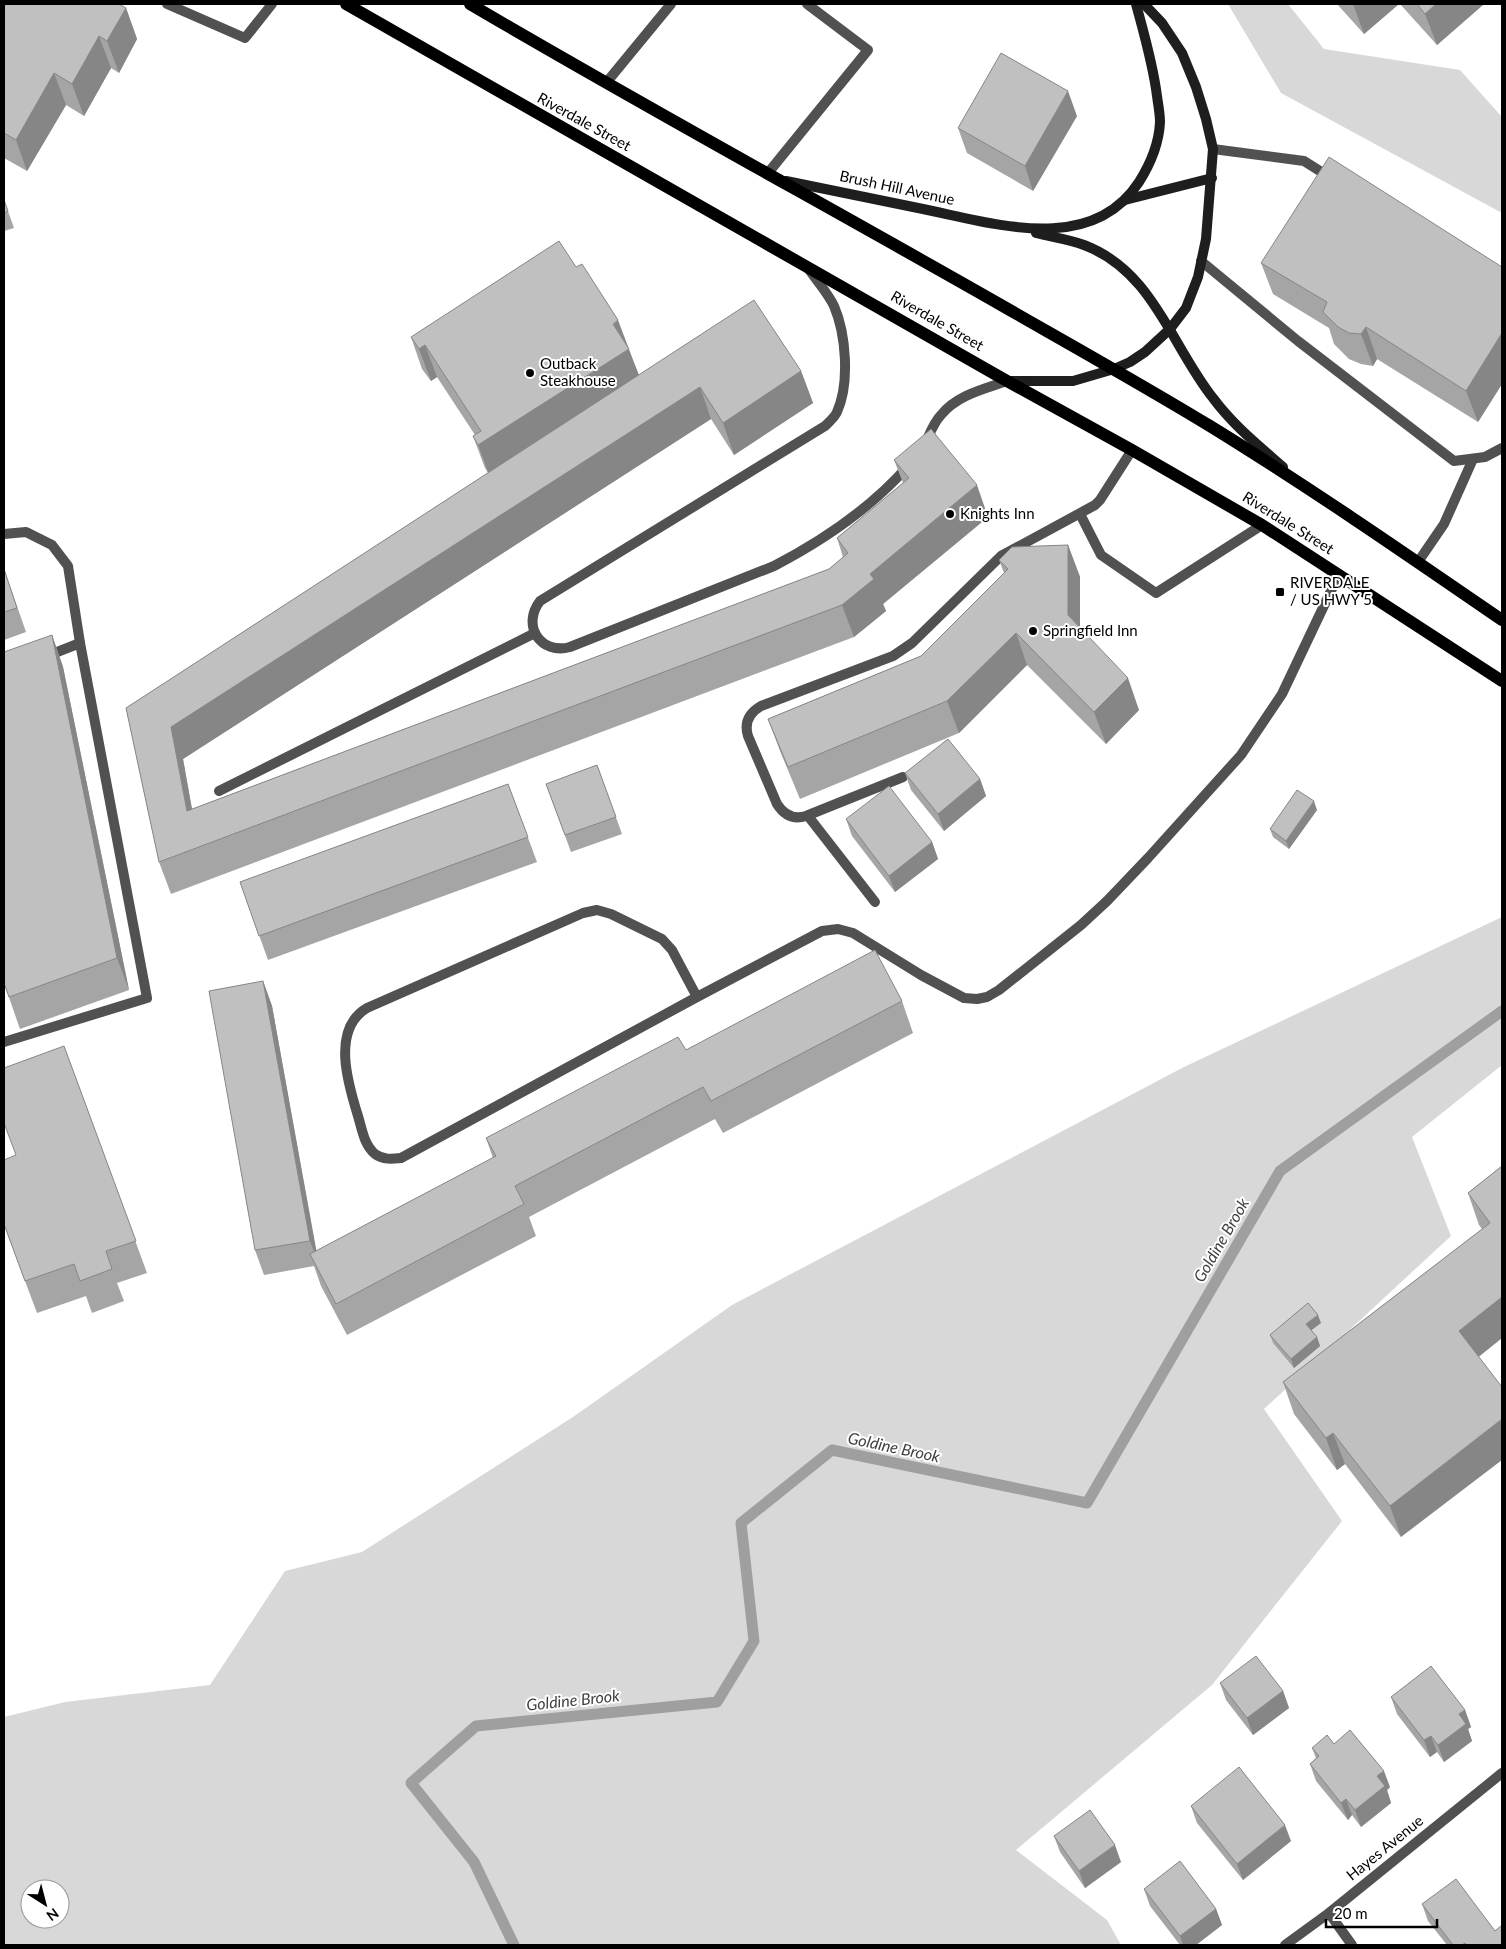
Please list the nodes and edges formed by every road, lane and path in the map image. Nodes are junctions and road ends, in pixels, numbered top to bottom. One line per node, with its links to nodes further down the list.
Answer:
1 (167, 4): 2 (street)
2 (272, 4)
3 (346, 4): 18 (main road, Riverdale Street)
4 (470, 4): 9 (main road)
5 (670, 4): 9 (street)
6 (807, 4): 11 (street)
7 (1136, 4): 15 (street, Brush Hill Avenue)
8 (1144, 4): 10 (street)
9 (606, 83): 11 (main road)
10 (1213, 149): 12 (street); 14 (street)
11 (768, 173): 13 (main road)
12 (1212, 178): 15 (street, Brush Hill Avenue); 17 (street)
13 (780, 180): 16 (street, Brush Hill Avenue); 20 (main road)
14 (1337, 181)
15 (1125, 200): 16 (street, Brush Hill Avenue)
16 (1008, 226): 19 (street, Brush Hill Avenue)
17 (1201, 261): 19 (street); 24 (street)
18 (804, 264): 21 (main road, Riverdale Street); 32 (street)
19 (1170, 329): 20 (street); 25 (street, Brush Hill Avenue)
20 (1114, 369): 21 (street); 25 (main road)
21 (1007, 381): 23 (main road, Riverdale Street); 32 (street)
22 (1502, 448): 24 (street)
23 (1132, 450): 26 (street); 27 (main road, Riverdale Street)
24 (1473, 459): 29 (street)
25 (1310, 490): 29 (main road)
26 (1080, 514): 27 (street); 38 (street)
27 (1262, 525): 30 (main road, Riverdale Street)
28 (4, 534): 33 (street)
29 (1418, 562): 31 (main road)
30 (1339, 574): 35 (main road, Riverdale Street); 40 (street)
31 (1502, 620)
32 (535, 633): 37 (street)
33 (80, 643): 34 (street); 41 (street)
34 (38, 659)
35 (1502, 681)
36 (903, 778): 38 (street)
37 (220, 791)
38 (808, 816): 39 (street)
39 (875, 902)
40 (697, 997): 40 (street)
41 (4, 1042)
42 (1502, 1773): 43 (street, Hayes Avenue)
43 (1329, 1914): 44 (street, Hayes Avenue); 45 (street)
44 (1285, 1945)
45 (1352, 1945)

